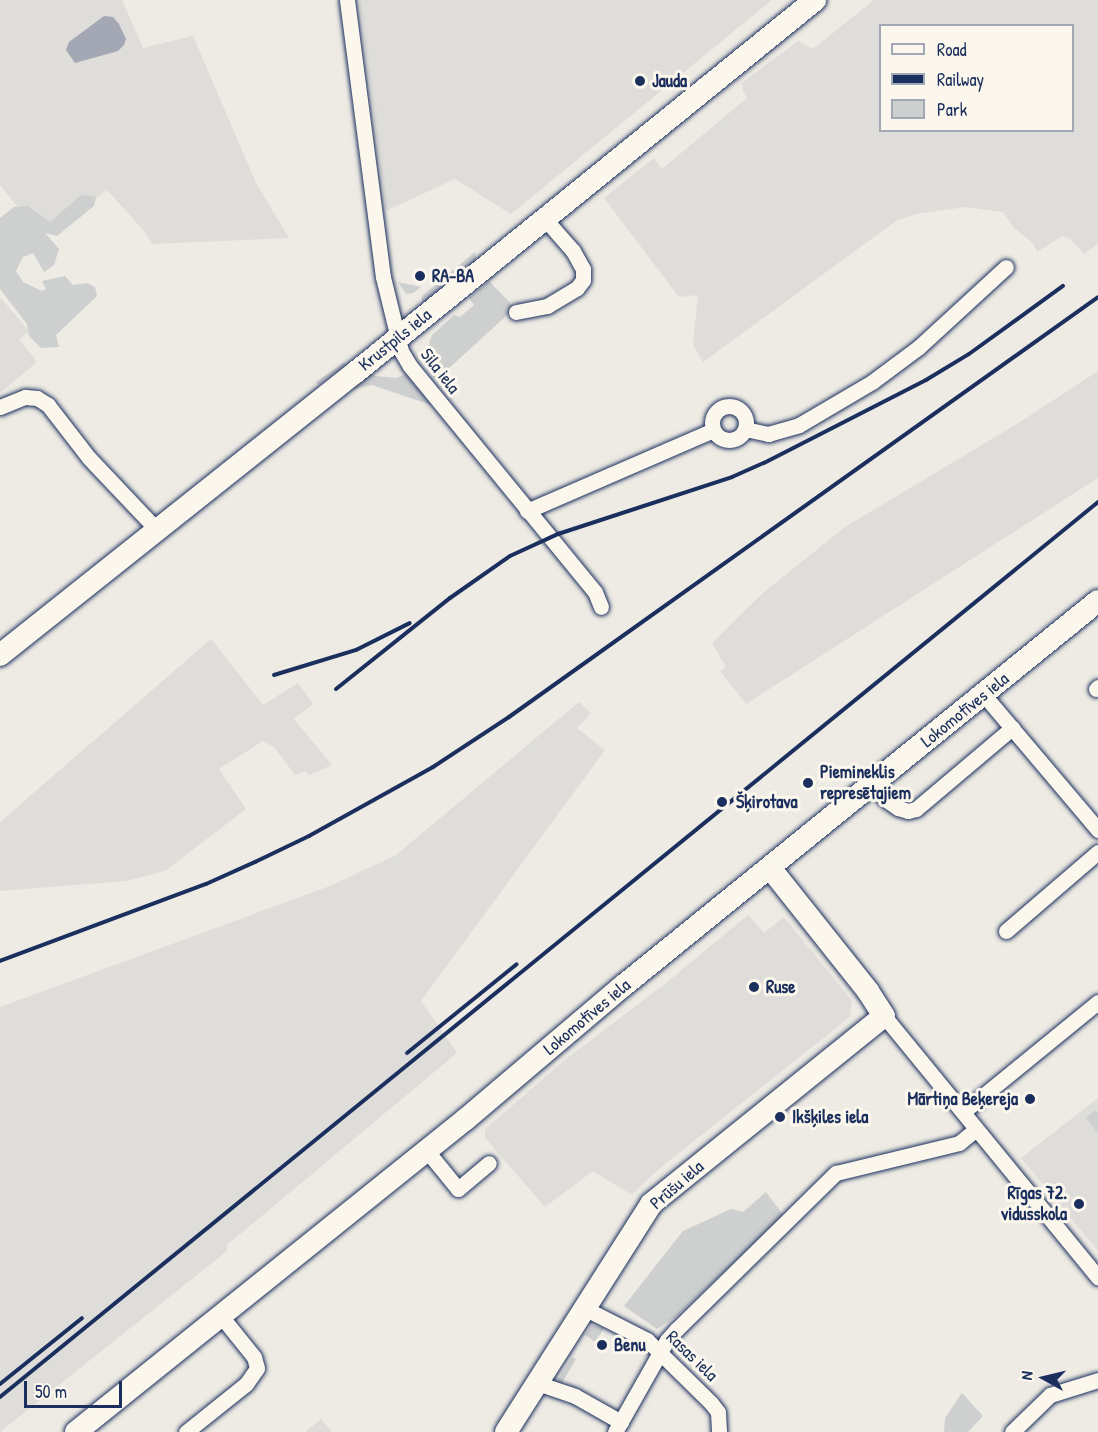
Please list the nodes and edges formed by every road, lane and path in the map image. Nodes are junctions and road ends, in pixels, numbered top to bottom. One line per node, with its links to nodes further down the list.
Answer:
1 (347, 0): 6 (street, Sila iela)
2 (815, 0): 3 (street, Krustpils iela)
3 (545, 219): 5 (street); 6 (street, Krustpils iela)
4 (1006, 267): 8 (street)
5 (516, 312)
6 (397, 336): 10 (street, Sila iela); 11 (street, Krustpils iela)
7 (0, 407): 11 (street)
8 (745, 429): 9 (street); 9 (street)
9 (712, 430): 10 (street)
10 (527, 511): 13 (street, Sila iela)
11 (157, 530): 14 (street, Krustpils iela)
12 (1098, 601): 15 (street, Lokomotīves iela)
13 (602, 607)
14 (0, 655)
15 (984, 695): 16 (street); 17 (street, Lokomotīves iela)
16 (1012, 728): 17 (street); 18 (street)
17 (873, 784): 20 (street, Lokomotīves iela)
18 (1098, 830)
19 (1098, 852): 21 (street)
20 (770, 868): 23 (street); 26 (street, Lokomotīves iela)
21 (1006, 931)
22 (1098, 1002): 24 (street)
23 (884, 1017): 24 (street); 29 (street, Prūšu iela)
24 (963, 1112): 25 (street)
25 (976, 1129): 28 (street); 31 (street)
26 (426, 1151): 27 (street); 30 (street, Lokomotīves iela)
27 (489, 1163)
28 (1098, 1277)
29 (584, 1308): 31 (street, Rasas iela); 33 (street, Prūšu iela)
30 (221, 1316): 35 (street, Lokomotīves iela); 36 (street)
31 (660, 1353): 34 (street); 38 (street, Rasas iela)
32 (1098, 1380): 39 (street)
33 (537, 1383): 34 (street); 37 (street, Prūšu iela)
34 (618, 1427)
35 (76, 1432)
36 (186, 1432)
37 (506, 1432)
38 (719, 1432)
39 (1012, 1432)

